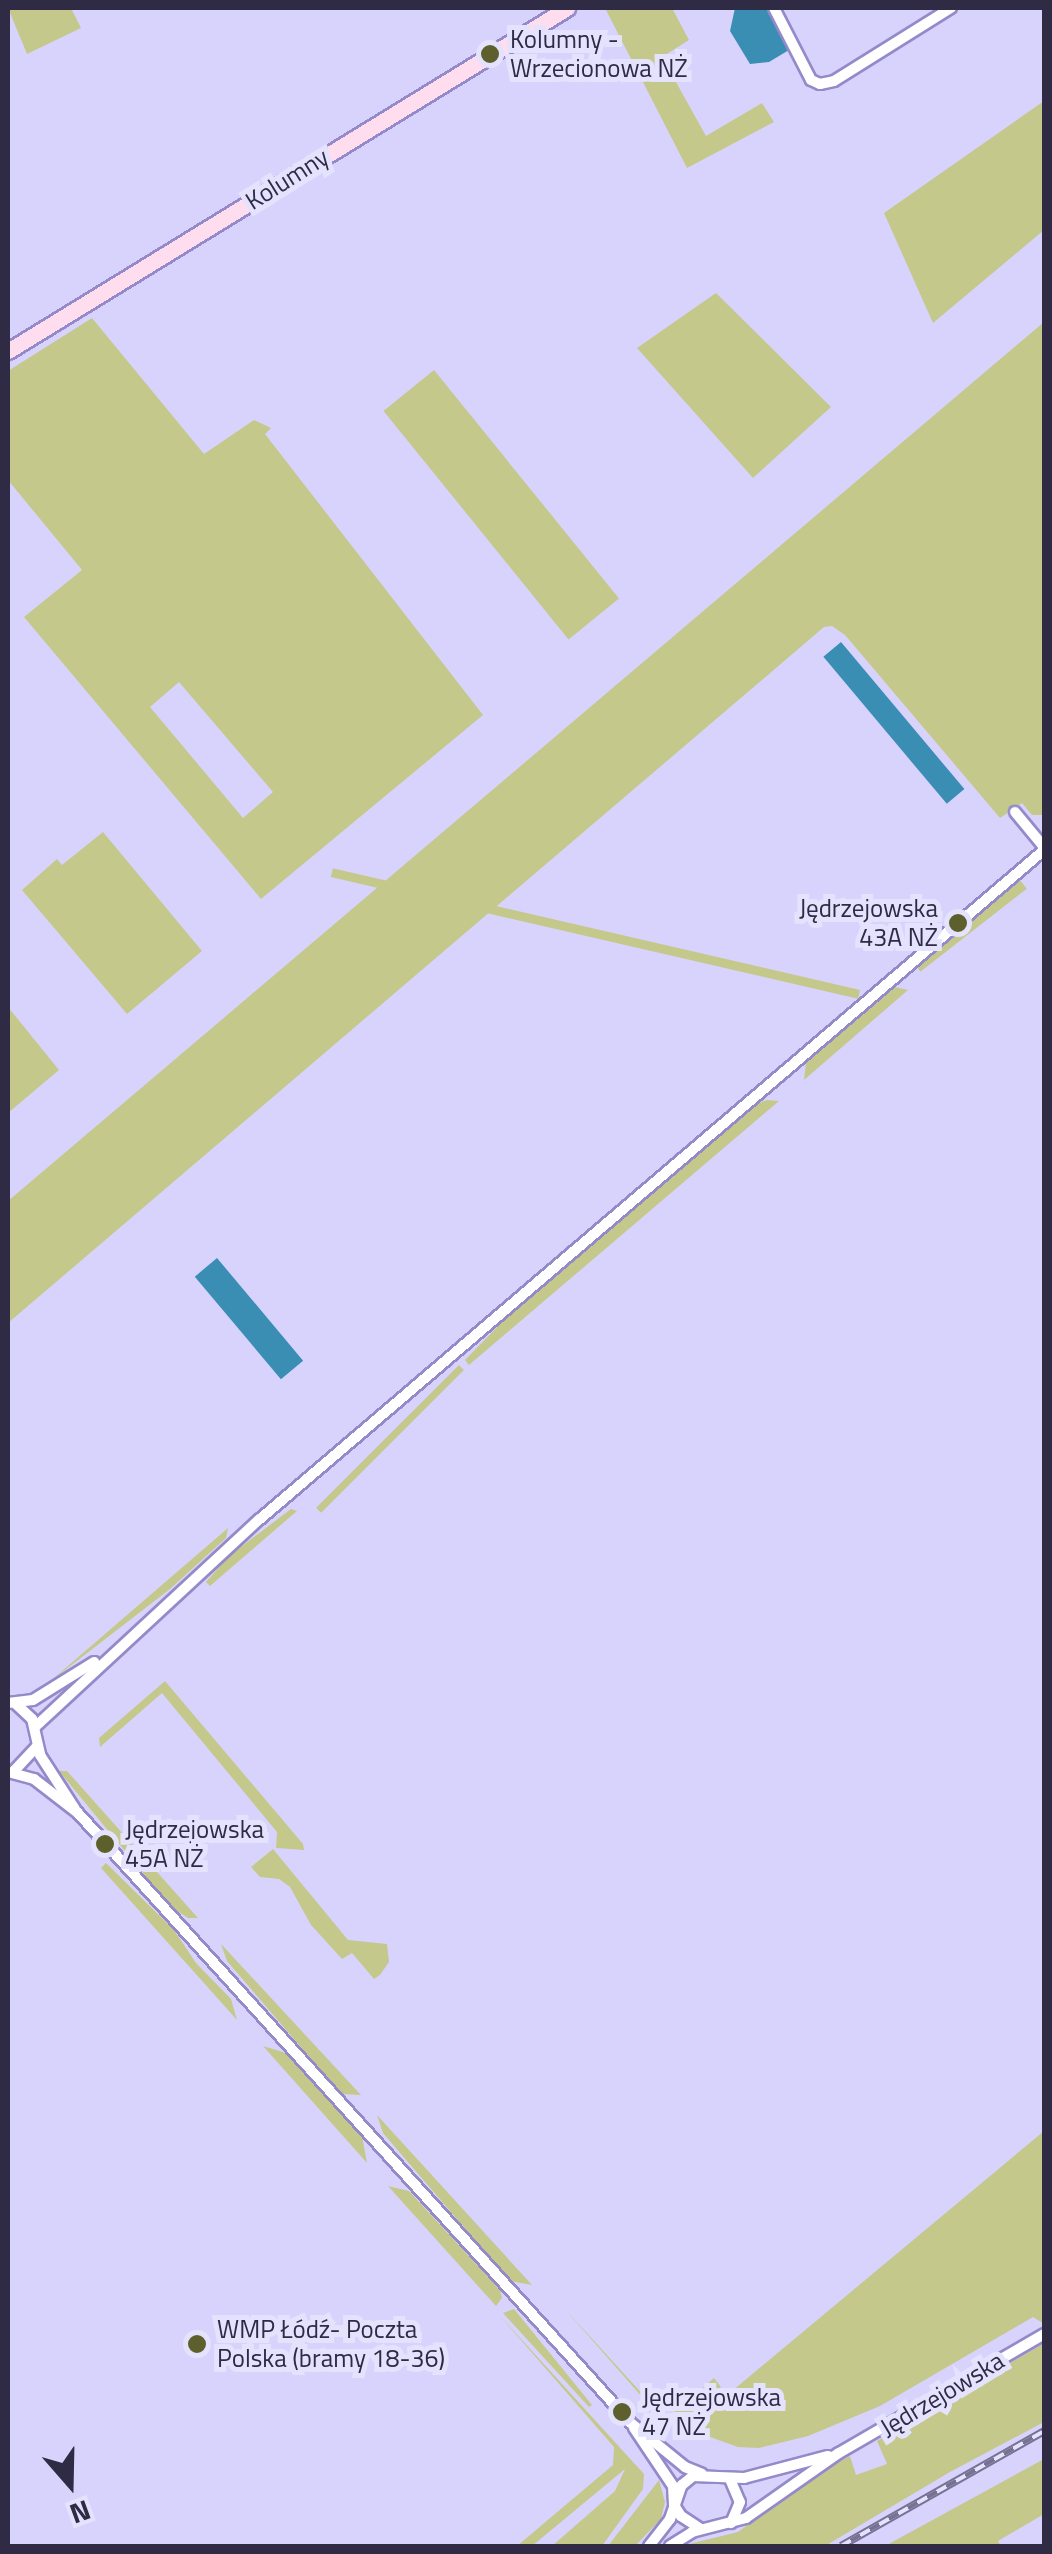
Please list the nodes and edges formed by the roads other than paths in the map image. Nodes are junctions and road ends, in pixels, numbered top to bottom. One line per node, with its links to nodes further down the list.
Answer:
1 (566, 8): 4 (street, Kolumny)
2 (774, 8): 3 (street)
3 (951, 8)
4 (8, 352)
5 (1015, 812): 6 (street)
6 (1044, 848): 7 (street)
7 (116, 1648): 8 (street); 9 (street)
8 (12, 1704): 9 (street)
9 (35, 1727): 10 (street)
10 (37, 1746): 11 (street); 12 (street)
11 (11, 1772): 12 (street)
12 (78, 1813): 14 (street)
13 (1044, 2334): 15 (street, Jędrzejowska)
14 (631, 2423): 16 (street); 18 (street)
15 (839, 2453): 17 (street, Jędrzejowska); 19 (street, Jędrzejowska)
16 (702, 2474): 17 (street, Jędrzejowska); 18 (street)
17 (730, 2479): 19 (street)
18 (674, 2504): 20 (street); 21 (street)
19 (727, 2526): 20 (street, Jędrzejowska)
20 (701, 2529): 22 (street, Jędrzejowska)
21 (649, 2546)
22 (670, 2546)

